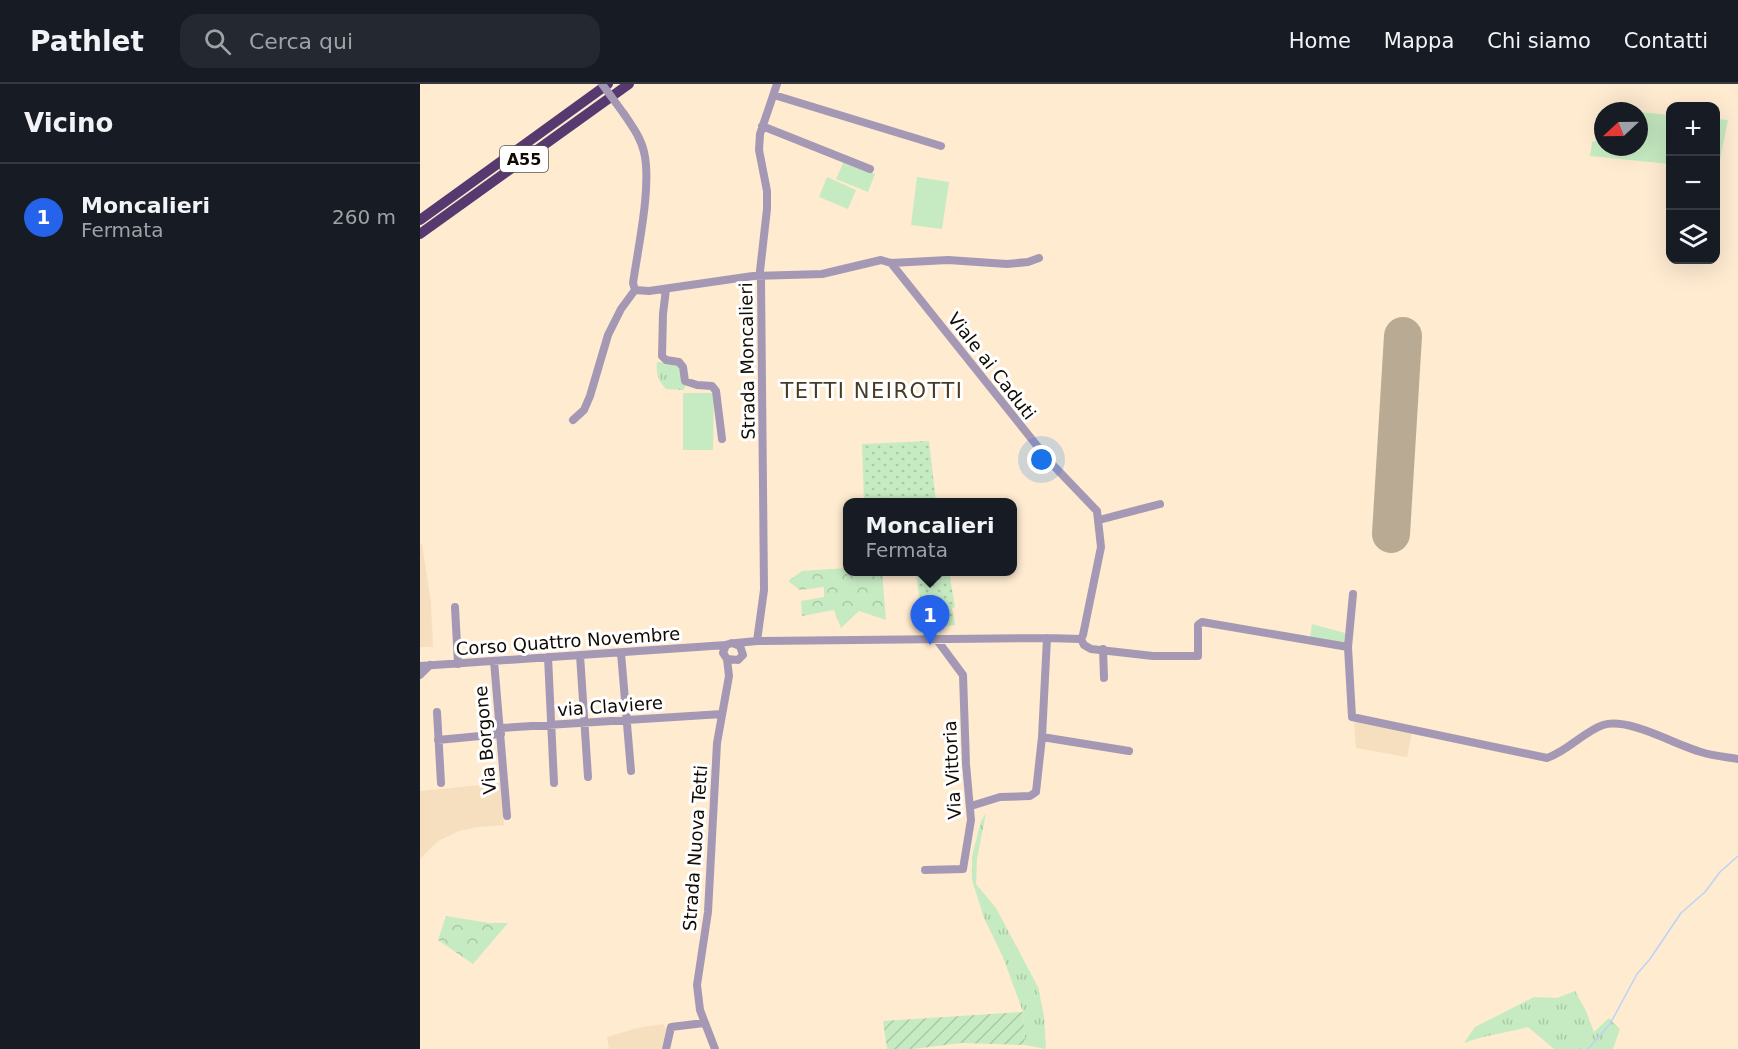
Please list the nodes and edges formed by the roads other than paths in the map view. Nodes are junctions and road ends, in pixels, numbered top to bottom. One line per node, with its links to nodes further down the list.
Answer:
1 (602, 84): 15 (street, bridge)
2 (608, 84): 9 (highway, A55)
3 (629, 84): 10 (highway, A55)
4 (777, 84): 5 (street, Strada Moncalieri)
5 (774, 95): 6 (street, Strada Moncalieri); 7 (street)
6 (762, 126): 8 (street); 13 (street, Strada Moncalieri)
7 (941, 146)
8 (870, 169)
9 (420, 220)
10 (420, 234)
11 (1039, 258): 12 (street)
12 (891, 263): 13 (street); 19 (street, Viale ai Caduti)
13 (760, 276): 14 (street); 22 (street, Strada Moncalieri)
14 (666, 289): 15 (street); 17 (street)
15 (635, 290): 16 (street)
16 (573, 420)
17 (722, 439)
18 (1160, 504): 19 (street)
19 (1099, 520): 24 (street)
20 (1353, 594): 31 (street)
21 (455, 607): 39 (street)
22 (759, 626): 26 (street, Strada Moncalieri); 27 (street)
23 (1047, 638): 24 (street); 25 (street); 51 (street)
24 (1081, 639): 32 (street)
25 (937, 640): 26 (street); 59 (street, Via Vittoria)
26 (757, 641): 27 (street); 37 (street, Strada Nuova Tetti)
27 (747, 642): 28 (street)
28 (736, 643): 29 (street); 37 (street)
29 (726, 645): 30 (street, Corso Quattro Novembre); 36 (street)
30 (709, 646): 33 (street, Corso Quattro Novembre); 36 (street)
31 (1348, 647): 32 (street); 54 (street)
32 (1103, 650): 44 (street)
33 (621, 652): 34 (street, Corso Quattro Novembre); 47 (street)
34 (580, 655): 35 (street, Corso Quattro Novembre); 48 (street)
35 (548, 657): 38 (street, Corso Quattro Novembre); 49 (street)
36 (725, 657): 37 (street); 43 (street, Strada Nuova Tetti)
37 (740, 658): 43 (street, Strada Nuova Tetti)
38 (494, 661): 39 (street, Corso Quattro Novembre); 50 (street, Via Borgone)
39 (458, 664): 40 (street, Corso Quattro Novembre)
40 (430, 665): 41 (street, Corso Quattro Novembre); 42 (street)
41 (420, 666)
42 (420, 675)
43 (729, 676): 46 (street, Strada Nuova Tetti)
44 (1104, 678)
45 (437, 712): 52 (street)
46 (722, 714): 47 (street, via Claviere); 62 (street, Strada Nuova Tetti)
47 (627, 720): 48 (street, via Claviere); 55 (street)
48 (585, 722): 49 (street, via Claviere); 56 (street)
49 (551, 726): 50 (street, via Claviere); 58 (street)
50 (501, 731): 52 (street, via Claviere); 60 (street, Via Borgone)
51 (1042, 737): 53 (street); 59 (street)
52 (438, 740): 57 (street)
53 (1129, 751)
54 (1738, 759)
55 (631, 771)
56 (588, 777)
57 (441, 783)
58 (554, 783)
59 (971, 806): 61 (street, Via Vittoria)
60 (507, 816)
61 (925, 870)
62 (704, 1023): 63 (street); 64 (street, Strada Nuova Tetti)
63 (666, 1049)
64 (715, 1049)

